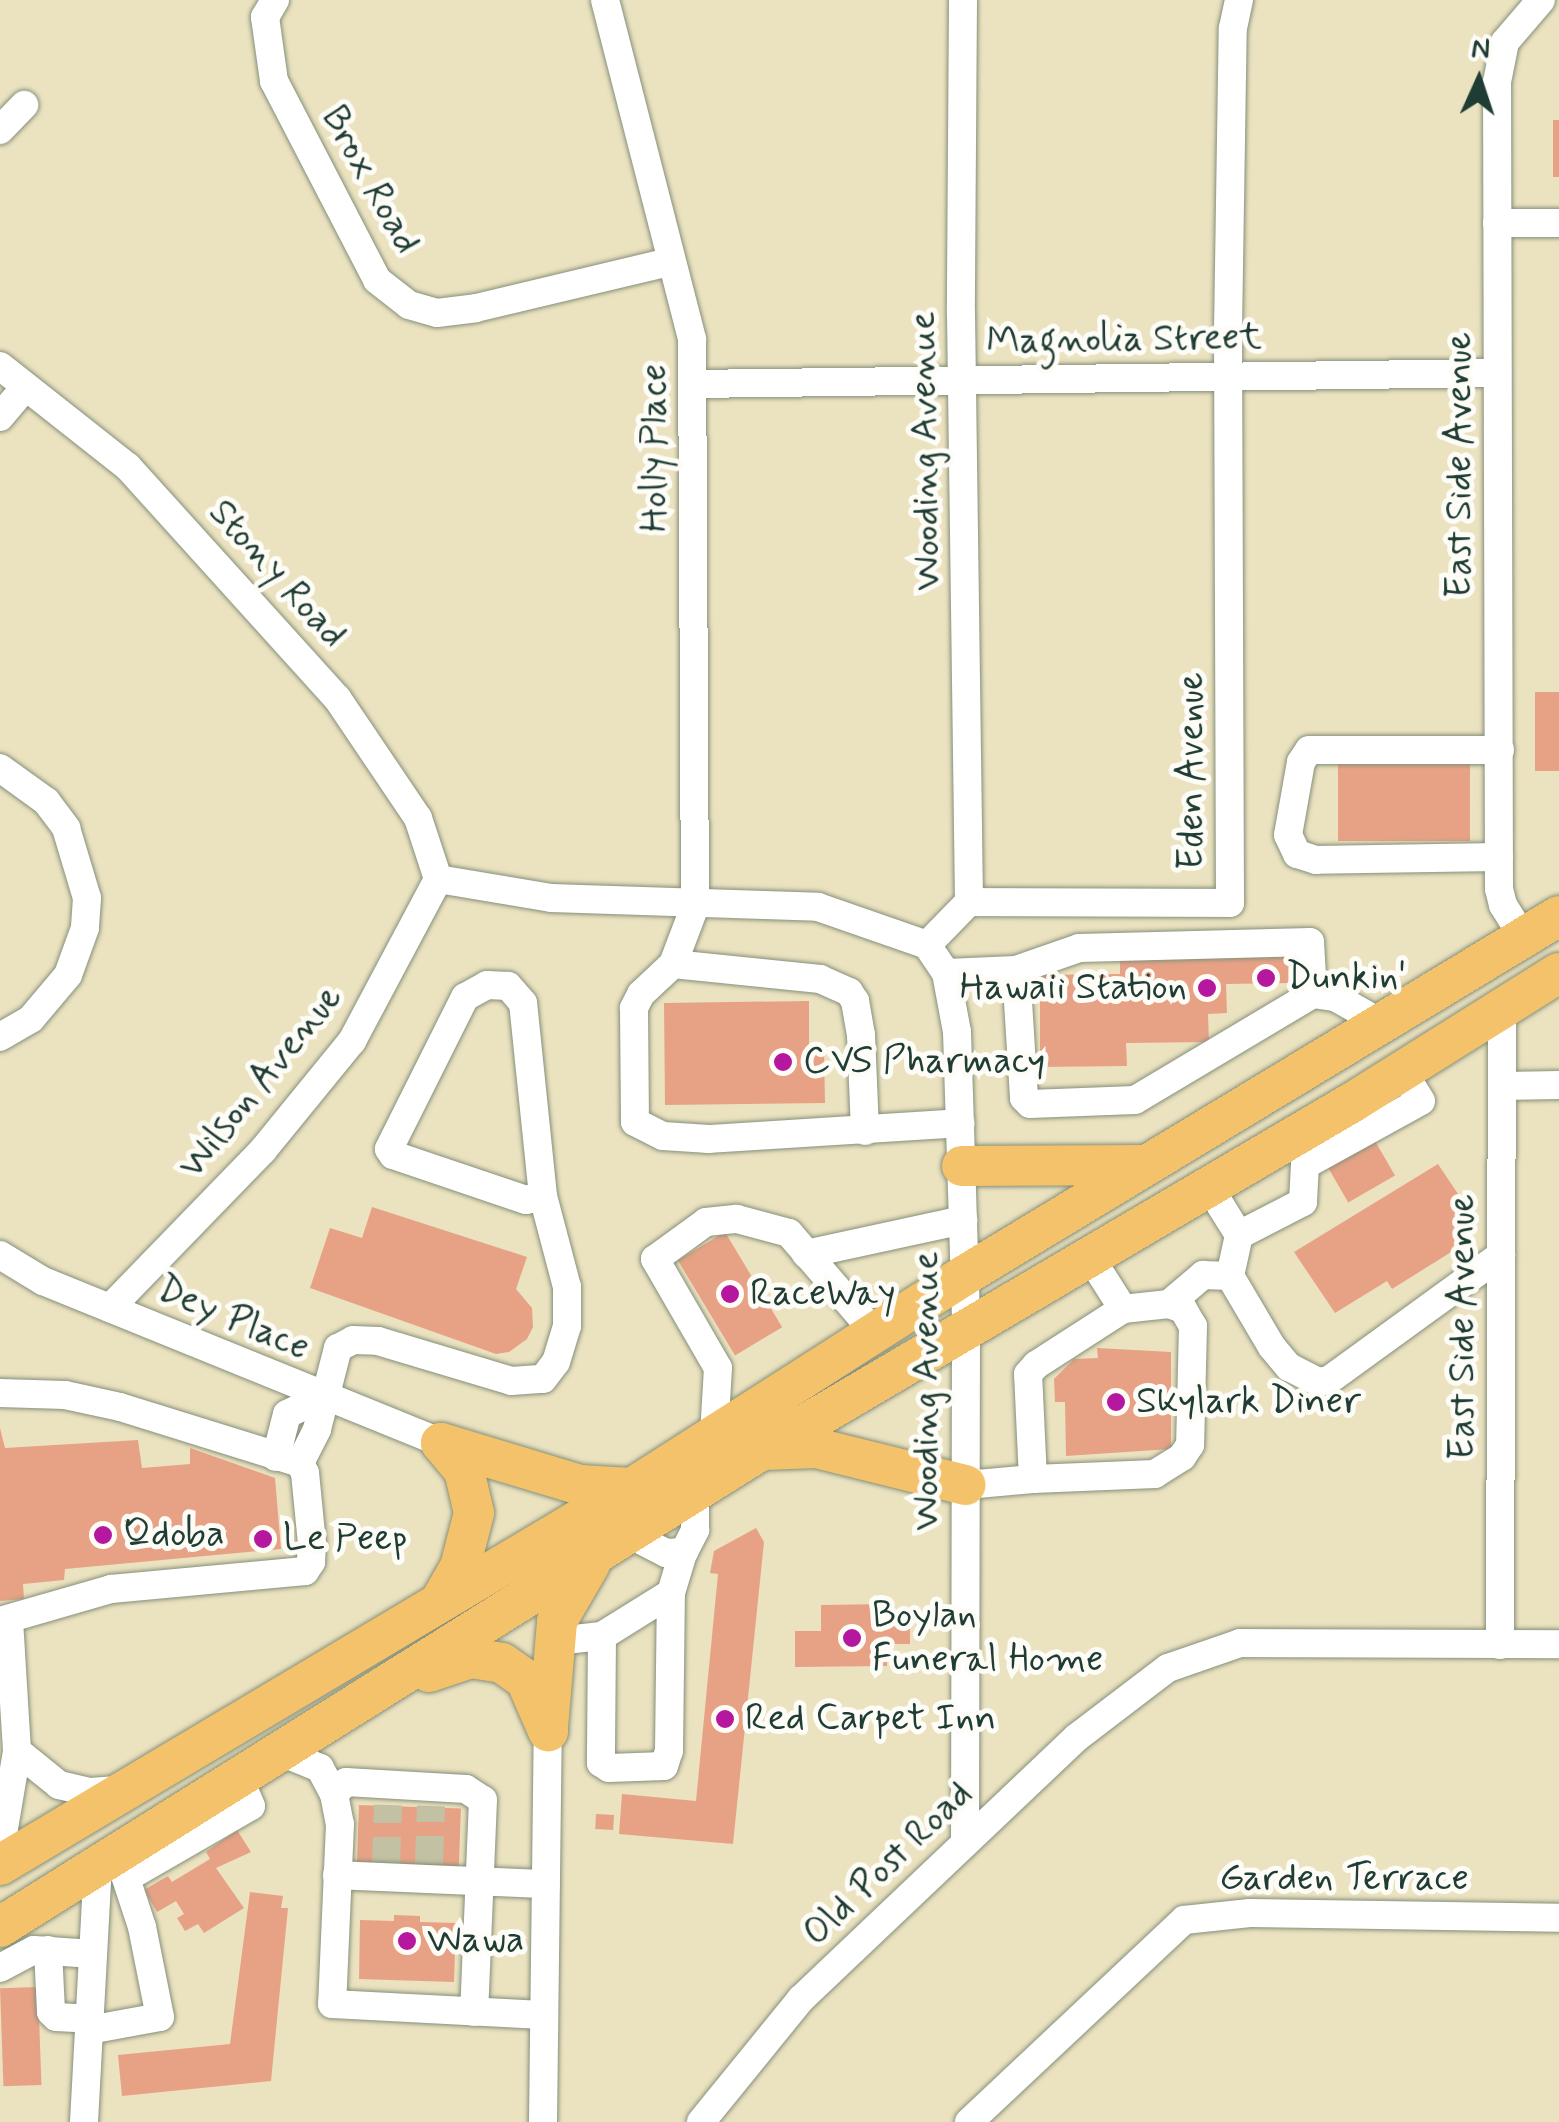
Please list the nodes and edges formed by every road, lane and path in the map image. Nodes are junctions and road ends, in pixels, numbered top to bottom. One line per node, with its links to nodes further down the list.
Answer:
1 (275, 0): 10 (street, Brox Road)
2 (606, 0): 10 (street, Holly Place)
3 (963, 0): 14 (street, Wooding Avenue)
4 (1239, 0): 13 (street, Eden Avenue)
5 (1541, 0): 8 (street, East Side Avenue)
6 (24, 105): 7 (street)
7 (0, 130)
8 (1497, 223): 9 (street); 12 (street, East Side Avenue)
9 (1559, 224)
10 (669, 262): 15 (street, Holly Place)
11 (0, 366): 16 (street, Stony Road)
12 (1496, 373): 13 (street, Magnolia Street); 18 (street, East Side Avenue)
13 (1228, 376): 14 (street, Magnolia Street); 22 (street, Eden Avenue)
14 (962, 380): 15 (street, Magnolia Street); 22 (street, Wooding Avenue)
15 (692, 384): 23 (street, Holly Place)
16 (24, 388): 17 (street); 21 (street, Stony Road)
17 (0, 417)
18 (1500, 750): 20 (street, East Side Avenue); 20 (street)
19 (0, 768): 34 (street)
20 (1499, 857): 25 (street, East Side Avenue)
21 (438, 879): 23 (street); 53 (street, Wilson Avenue)
22 (969, 902): 26 (street)
23 (695, 906): 26 (street); 27 (street)
24 (1559, 916): 25 (highway)
25 (1522, 936): 33 (highway)
26 (927, 945): 29 (street, Wooding Avenue)
27 (674, 964): 39 (street); 39 (street)
28 (1016, 970): 29 (street); 31 (street); 31 (street)
29 (946, 973): 38 (street, Wooding Avenue)
30 (1559, 973): 32 (highway)
31 (1313, 994): 33 (street)
32 (1502, 1009): 35 (highway); 37 (street, East Side Avenue)
33 (1381, 1023): 40 (highway)
34 (0, 1036)
35 (1402, 1072): 42 (highway); 45 (street)
36 (1559, 1084): 37 (street)
37 (1502, 1086): 48 (street, East Side Avenue)
38 (960, 1123): 39 (street); 41 (street, Wooding Avenue)
39 (865, 1131)
40 (1149, 1164): 41 (highway); 50 (highway)
41 (962, 1166): 44 (street, Wooding Avenue)
42 (1209, 1187): 45 (street); 49 (highway)
43 (543, 1196): 43 (street); 58 (street)
44 (963, 1220): 46 (street); 50 (street, Wooding Avenue)
45 (1239, 1235): 51 (street)
46 (806, 1254): 56 (street); 59 (street)
47 (0, 1255): 53 (street, Dey Place)
48 (1501, 1255): 51 (street); 76 (street, East Side Avenue)
49 (1090, 1257): 54 (street); 55 (highway)
50 (965, 1275): 55 (street, Wooding Avenue); 56 (highway)
51 (1230, 1276): 52 (street)
52 (1170, 1304): 54 (street); 63 (street)
53 (110, 1308): 58 (street, Dey Place)
54 (1122, 1309): 63 (street)
55 (966, 1326): 61 (highway); 64 (street, Wooding Avenue)
56 (875, 1333): 59 (highway)
57 (0, 1393): 62 (street)
58 (321, 1398): 60 (street, Dey Place); 62 (street)
59 (714, 1435): 65 (highway)
60 (441, 1442): 65 (highway); 71 (highway)
61 (760, 1451): 64 (highway); 66 (highway)
62 (288, 1460): 72 (street)
63 (1033, 1479): 64 (street)
64 (966, 1485): 83 (street, Wooding Avenue)
65 (632, 1488): 71 (highway)
66 (695, 1492): 67 (highway); 68 (street)
67 (628, 1534): 68 (street); 69 (highway)
68 (683, 1552): 70 (street)
69 (594, 1556): 74 (highway); 77 (highway)
70 (672, 1592): 73 (street); 73 (street)
71 (441, 1600): 81 (highway)
72 (4, 1620): 79 (street)
73 (602, 1636): 74 (street)
74 (556, 1641): 78 (highway)
75 (1559, 1644): 76 (street, Old Post Road)
76 (1500, 1645): 83 (street, Old Post Road)
77 (344, 1712): 78 (highway); 80 (highway)
78 (548, 1731): 89 (street)
79 (17, 1751): 81 (street); 84 (street)
80 (280, 1752): 82 (street); 86 (highway)
81 (128, 1788): 85 (highway)
82 (346, 1788): 87 (street); 88 (street)
83 (966, 1842): 98 (street, Old Post Road)
84 (0, 1852)
85 (0, 1864)
86 (114, 1866): 91 (highway); 93 (street); 97 (street)
87 (338, 1874): 88 (street); 95 (street)
88 (481, 1880): 89 (street); 95 (street)
89 (546, 1884): 96 (street)
90 (1559, 1918): 101 (street, Garden Terrace)
91 (0, 1928)
92 (48, 1950): 93 (street); 94 (street); 97 (street)
93 (93, 1954): 97 (street)
94 (0, 1968)
95 (474, 2012): 96 (street)
96 (543, 2015): 100 (street)
97 (90, 2025): 99 (street)
98 (711, 2119)
99 (84, 2122)
100 (544, 2122)
101 (969, 2122)

